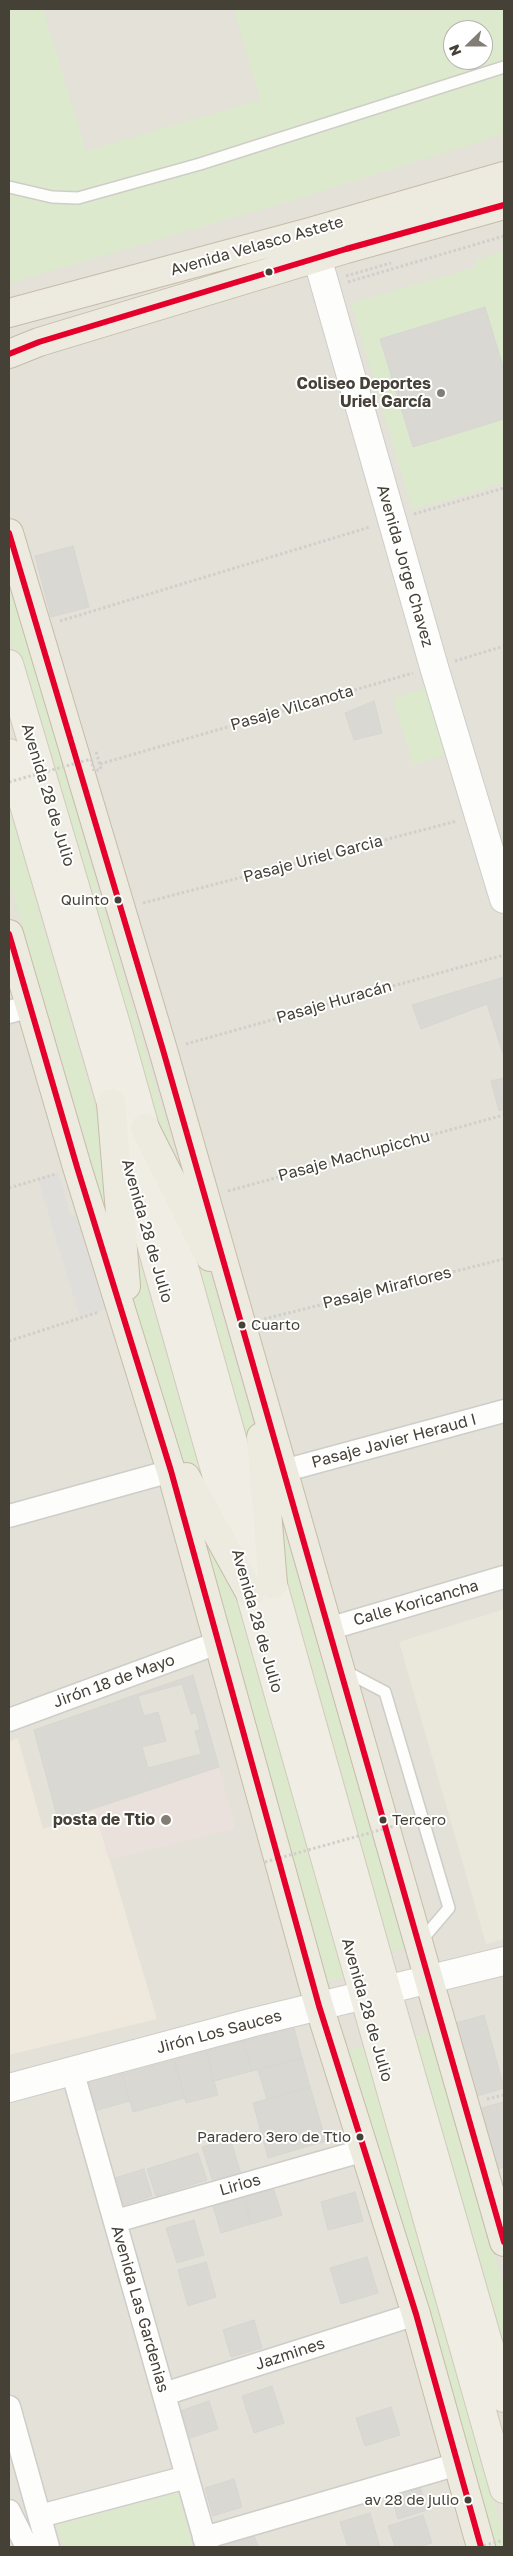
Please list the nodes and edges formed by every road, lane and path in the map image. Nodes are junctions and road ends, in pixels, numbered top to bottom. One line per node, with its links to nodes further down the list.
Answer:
1 (504, 67): 3 (lane)
2 (504, 176): 5 (highway, Avenida Velasco Astete)
3 (9, 187)
4 (504, 205): 7 (highway, Avenida Velasco Astete)
5 (310, 232): 7 (street, Avenida Jorge Chavez); 9 (highway, Avenida Velasco Astete)
6 (504, 236): 8 (path)
7 (317, 258): 8 (street, Avenida Jorge Chavez); 10 (highway, Avenida Velasco Astete)
8 (326, 289): 12 (street, Avenida Jorge Chavez)
9 (9, 313)
10 (9, 354)
11 (504, 488): 12 (path)
12 (392, 520): 14 (path); 17 (street, Avenida Jorge Chavez)
13 (9, 533): 14 (highway)
14 (38, 628): 19 (highway)
15 (504, 646): 17 (path, Pasaje Vilcanota)
16 (9, 664): 30 (main road, Avenida 28 de Julio)
17 (434, 667): 19 (path, Pasaje Vilcanota); 21 (street, Avenida Jorge Chavez)
18 (9, 753): 28 (main road, Avenida 28 de Julio)
19 (88, 761): 20 (path, bridge); 23 (highway)
20 (9, 782)
21 (479, 816): 22 (street, Avenida Jorge Chavez); 23 (path, Pasaje Uriel Garcia)
22 (504, 899)
23 (121, 908): 27 (highway)
24 (9, 934): 26 (highway)
25 (504, 955): 27 (path, Pasaje Huracán)
26 (19, 1009): 31 (highway)
27 (163, 1050): 33 (highway)
28 (111, 1103): 37 (highway); 46 (main road, Avenida 28 de Julio)
29 (504, 1115): 33 (path, Pasaje Machupicchu)
30 (145, 1128): 36 (highway); 46 (main road, Avenida 28 de Julio)
31 (77, 1167): 32 (path); 35 (highway)
32 (9, 1188)
33 (204, 1197): 36 (highway)
34 (504, 1260): 36 (path, Pasaje Miraflores)
35 (120, 1305): 37 (highway); 38 (path)
36 (238, 1314): 39 (highway)
37 (130, 1335): 40 (highway)
38 (9, 1341)
39 (255, 1373): 43 (highway); 46 (highway)
40 (145, 1384): 42 (highway); 46 (highway)
41 (504, 1411): 43 (street, Pasaje Javier Heraud I)
42 (172, 1471): 44 (street); 48 (highway)
43 (283, 1471): 47 (highway)
44 (9, 1516)
45 (504, 1577): 47 (street, Calle Koricancha)
46 (261, 1589): 56 (main road, Avenida 28 de Julio)
47 (328, 1629): 49 (highway)
48 (220, 1642): 50 (street, Jirón 18 de Mayo); 57 (highway)
49 (340, 1669): 53 (highway); 53 (lane)
50 (9, 1720)
51 (398, 1825): 52 (path, bridge)
52 (265, 1862)
53 (419, 1943): 55 (highway)
54 (504, 1961): 55 (street, Jirón Los Sauces)
55 (430, 1980): 56 (street, Jirón Los Sauces); 62 (highway)
56 (375, 1993): 57 (street, Jirón Los Sauces); 65 (main road, Avenida 28 de Julio); 69 (main road, Avenida 28 de Julio)
57 (320, 2006): 58 (street, Jirón Los Sauces); 60 (highway)
58 (72, 2070): 59 (street, Jirón Los Sauces); 61 (street, Avenida Las Gardenias)
59 (9, 2088)
60 (364, 2150): 61 (street, Lirios); 63 (highway)
61 (116, 2221): 64 (street, Avenida Las Gardenias)
62 (504, 2242)
63 (416, 2314): 64 (street, Jazmines); 67 (highway)
64 (164, 2394): 68 (street, Avenida Las Gardenias)
65 (504, 2398)
66 (9, 2407): 71 (street)
67 (458, 2464): 73 (street); 76 (highway)
68 (187, 2477): 71 (street); 73 (street, Avenida Las Gardenias)
69 (504, 2489)
70 (9, 2510): 74 (street)
71 (40, 2516): 75 (street)
72 (504, 2540): 76 (path, bridge)
73 (206, 2543)
74 (27, 2547)
75 (48, 2547)
76 (480, 2547)

